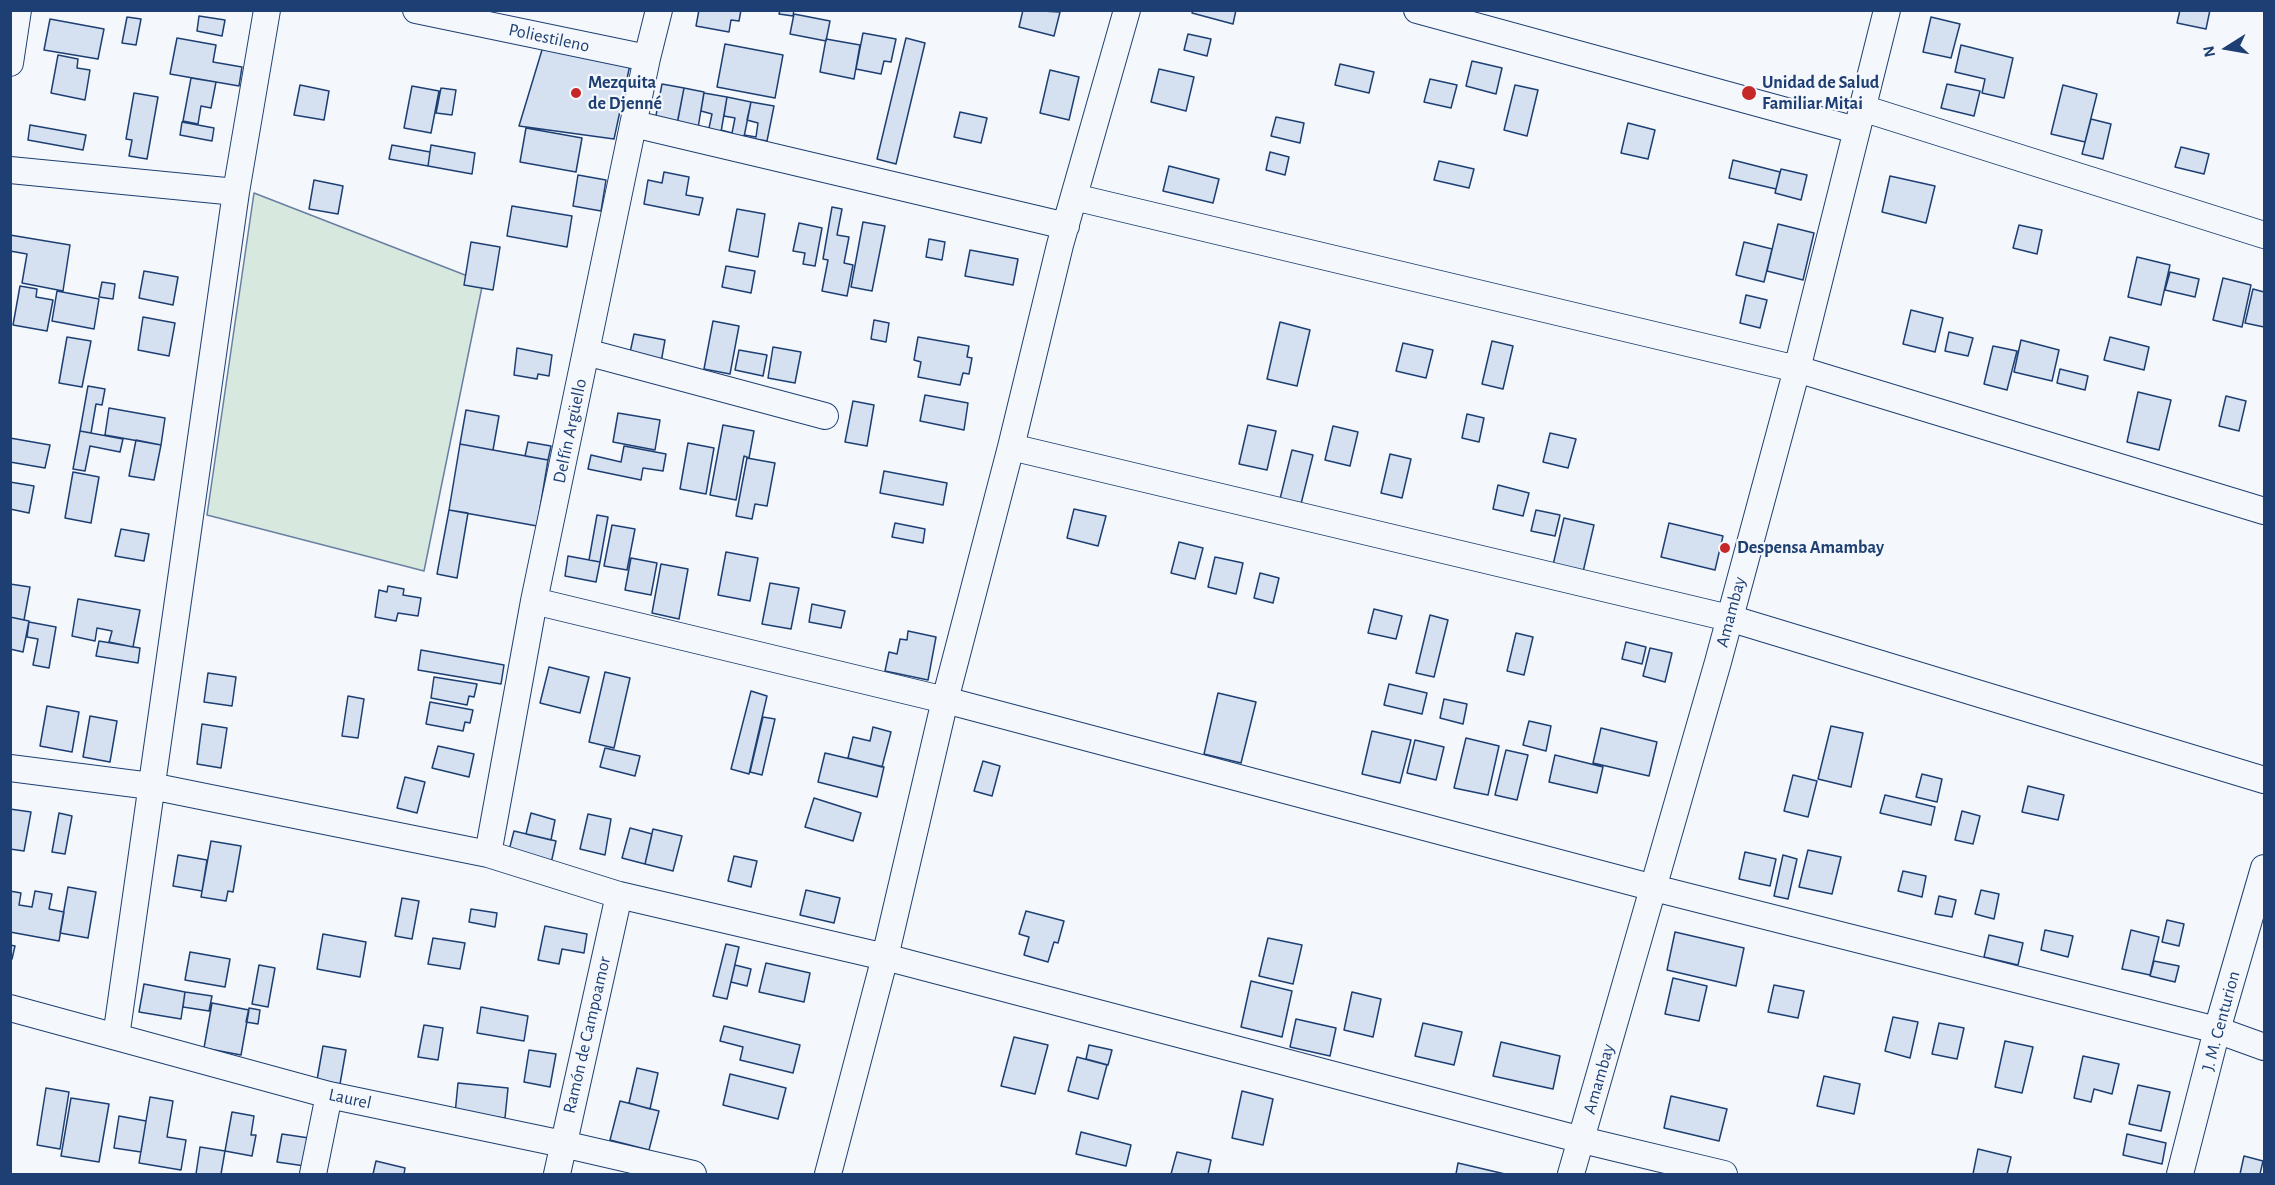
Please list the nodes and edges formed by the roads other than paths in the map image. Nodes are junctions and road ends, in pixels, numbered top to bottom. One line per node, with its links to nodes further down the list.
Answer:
1 (18, 10): 9 (street)
2 (267, 10): 13 (street)
3 (416, 10): 8 (street, Poliestileno)
4 (659, 10): 8 (street, Delfín Argüello)
5 (1127, 10): 14 (street)
6 (1416, 10): 10 (street)
7 (1887, 10): 10 (street, Amambay)
8 (647, 58): 11 (street, Delfín Argüello)
9 (10, 63)
10 (1859, 119): 16 (street); 18 (street, Amambay)
11 (634, 124): 15 (street); 17 (street, Delfín Argüello)
12 (10, 170): 13 (street)
13 (236, 192): 27 (street)
14 (1074, 197): 15 (street); 18 (street)
15 (1066, 226): 20 (street)
16 (2265, 235)
17 (586, 352): 19 (street); 22 (street, Delfín Argüello)
18 (1797, 369): 21 (street); 23 (street, Amambay)
19 (825, 416)
20 (1011, 447): 23 (street); 24 (street)
21 (2265, 511)
22 (534, 601): 24 (street); 28 (street, Delfín Argüello)
23 (1729, 618): 26 (street); 30 (street, Amambay)
24 (945, 700): 30 (street); 32 (street)
25 (10, 768): 27 (street)
26 (2265, 780)
27 (152, 786): 28 (street); 35 (street)
28 (488, 854): 31 (street)
29 (2265, 868): 34 (street, J. M. Centurion)
30 (1654, 888): 34 (street); 38 (street, Amambay)
31 (619, 895): 32 (street); 39 (street, Ramón de Campoamor)
32 (885, 957): 38 (street); 43 (street)
33 (10, 1008): 35 (street, Laurel)
34 (2217, 1030): 36 (street); 46 (street, J. M. Centurion)
35 (116, 1037): 37 (street, Laurel)
36 (2265, 1047)
37 (329, 1095): 39 (street, Laurel); 40 (street)
38 (1582, 1140): 44 (street, Amambay); 45 (street)
39 (563, 1144): 41 (street, Ramón de Campoamor); 42 (street, Laurel)
40 (313, 1174)
41 (557, 1174)
42 (693, 1174)
43 (828, 1174)
44 (1571, 1174)
45 (1724, 1174)
46 (2180, 1174)

